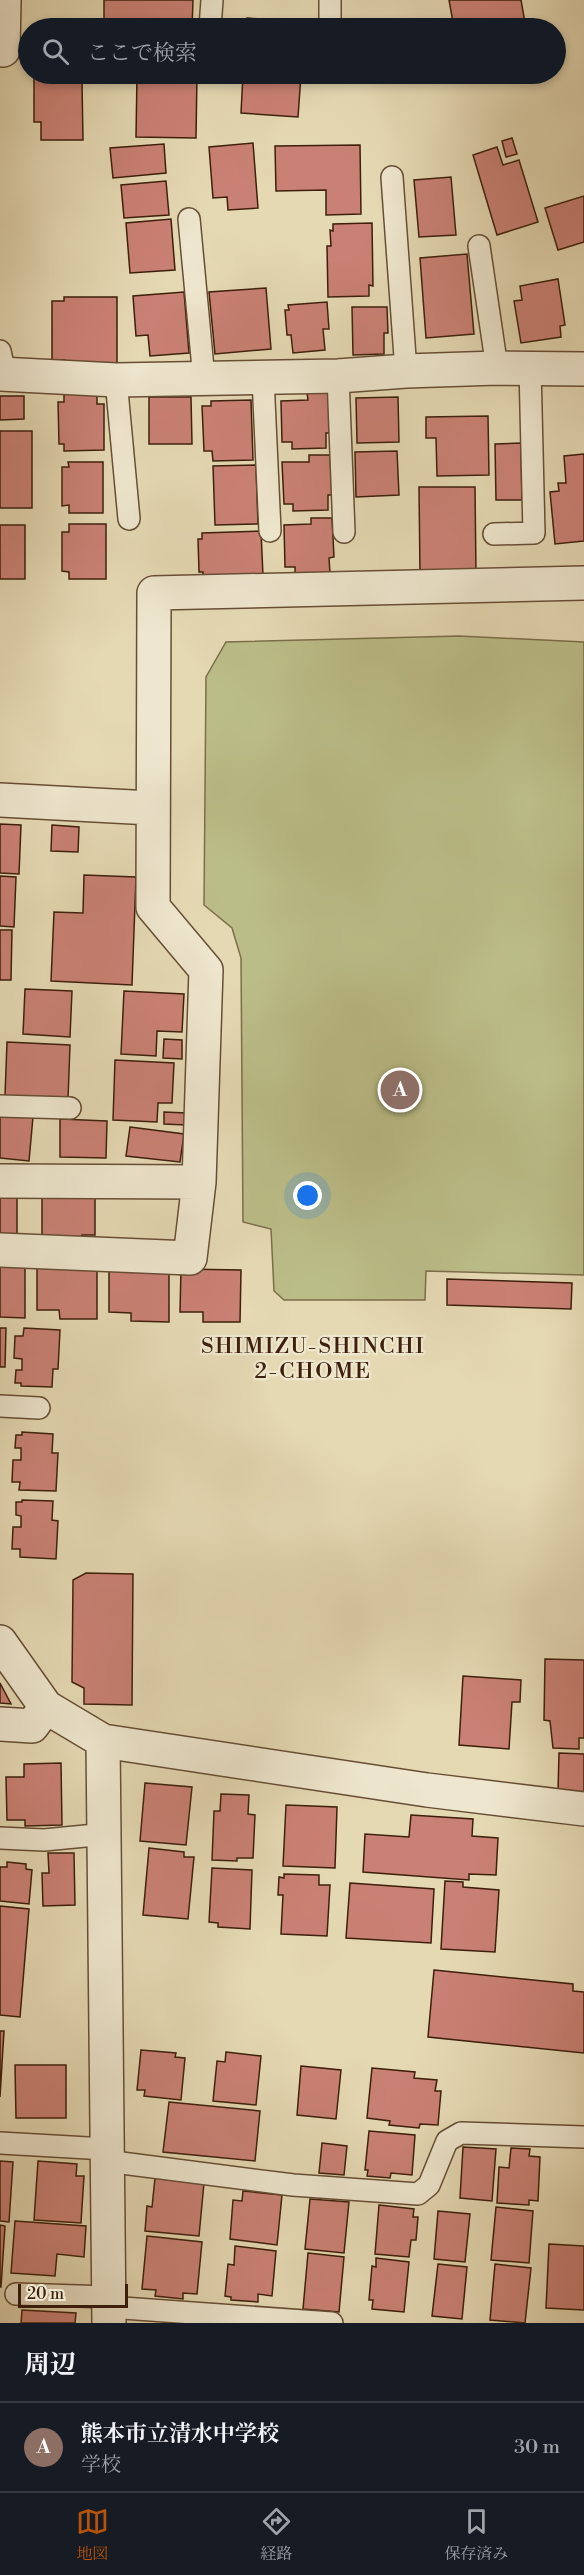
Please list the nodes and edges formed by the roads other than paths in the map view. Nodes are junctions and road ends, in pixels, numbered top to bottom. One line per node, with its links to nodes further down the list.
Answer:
1 (4, 0): 6 (street)
2 (212, 0): 4 (lane)
3 (330, 0): 5 (lane)
4 (211, 18)
5 (330, 18)
6 (0, 49)
7 (392, 177): 14 (lane)
8 (189, 219): 17 (lane)
9 (479, 246): 11 (lane)
10 (2, 366): 18 (street)
11 (497, 368): 12 (street); 14 (street)
12 (530, 368): 13 (street); 22 (lane)
13 (584, 369)
14 (406, 371): 15 (street)
15 (338, 376): 16 (street); 21 (lane)
16 (263, 378): 17 (street); 20 (lane)
17 (204, 379): 18 (street)
18 (116, 380): 19 (lane)
19 (129, 519)
20 (270, 531)
21 (344, 532)
22 (494, 534)
23 (584, 583): 25 (street)
24 (0, 800): 25 (street)
25 (152, 808): 29 (street)
26 (0, 1106): 27 (lane)
27 (70, 1108)
28 (0, 1181): 29 (street)
29 (199, 1182): 30 (street)
30 (0, 1250)
31 (0, 1406): 32 (lane)
32 (39, 1408)
33 (0, 1641): 34 (street)
34 (46, 1707): 35 (street); 36 (street)
35 (0, 1724)
36 (103, 1741): 37 (street); 38 (street)
37 (584, 1809)
38 (106, 1834): 39 (lane); 42 (street)
39 (0, 1838)
40 (584, 2137): 42 (lane)
41 (0, 2143): 42 (lane)
42 (106, 2155): 44 (street)
43 (16, 2294): 44 (lane)
44 (109, 2309): 45 (lane)
45 (332, 2323)

